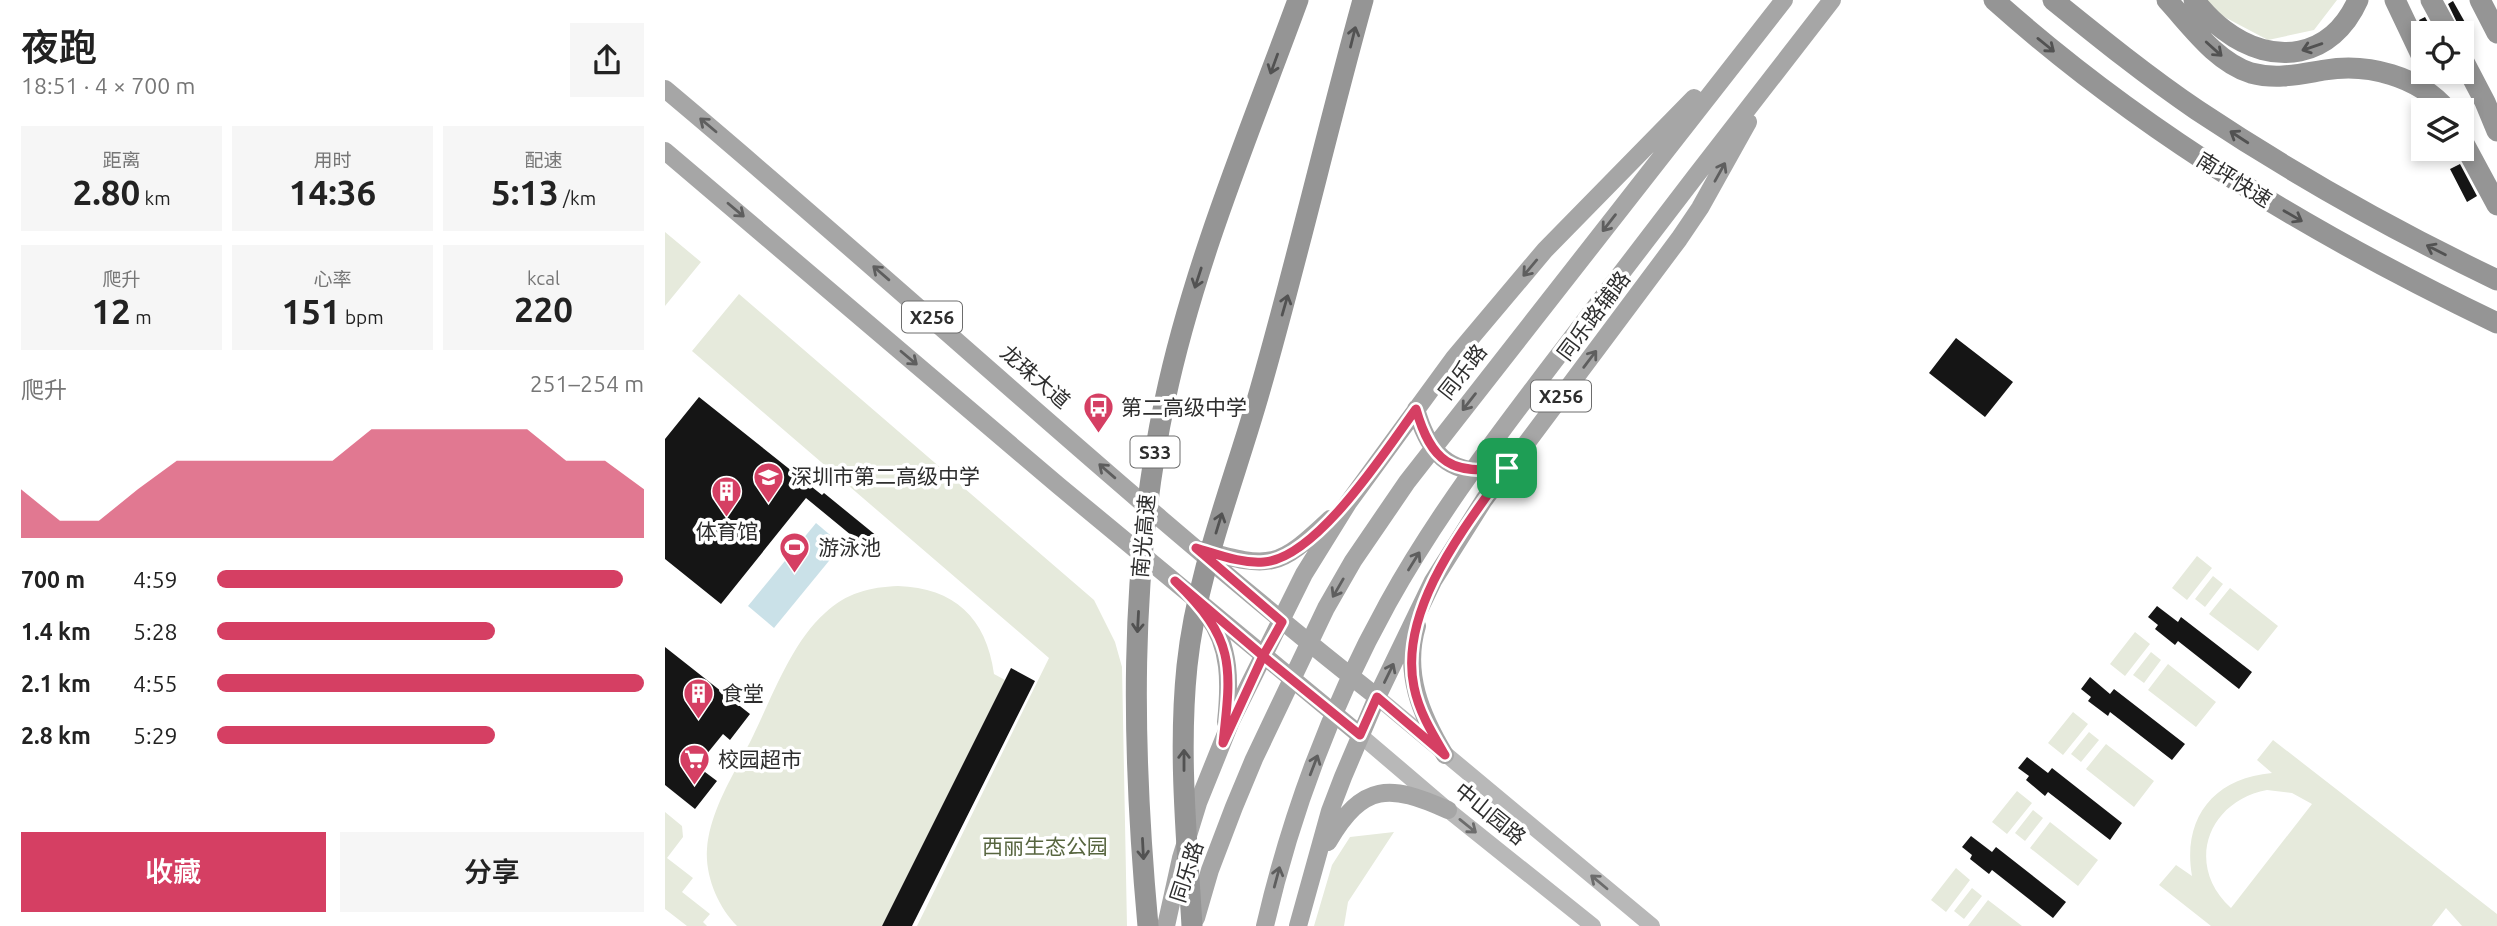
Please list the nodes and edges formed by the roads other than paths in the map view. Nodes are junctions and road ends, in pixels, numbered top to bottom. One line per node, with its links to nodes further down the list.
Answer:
1 (1298, 0): 41 (highway, 南光高速 / S33, one-way to 41)
2 (1363, 0): 43 (highway, one-way to 2)
3 (1784, 0): 16 (main road, 同乐路 / X256)
4 (1832, 0): 17 (main road, X256)
5 (1994, 0): 26 (highway, 南坪快速, one-way to 26)
6 (2053, 0): 25 (highway, 南坪快速, one-way to 6)
7 (2167, 0): 20 (highway, one-way to 20)
8 (2194, 0): 9 (highway, one-way to 8)
9 (2358, 0)
10 (2395, 0): 15 (highway)
11 (2431, 0): 13 (highway)
12 (2480, 0): 14 (highway)
13 (2442, 21)
14 (2497, 33)
15 (2411, 34)
16 (1748, 44): 27 (main road, X256, one-way to 27); 43 (main road, 同乐路, one-way to 43)
17 (1779, 67): 28 (main road, 同乐路辅路 / X256, one-way to 17); 44 (main road, one-way to 17)
18 (2474, 83): 21 (highway)
19 (665, 89): 30 (main road, 龙珠大道 / X256, one-way to 19)
20 (2435, 98)
21 (2497, 131)
22 (665, 151): 31 (main road, X256, one-way to 31)
23 (2473, 161): 24 (highway)
24 (2497, 205)
25 (2497, 280)
26 (2497, 323)
27 (1416, 409): 28 (main road); 29 (main road, X256)
28 (1507, 468): 32 (main road, 同乐路辅路 / X256)
29 (1347, 502): 30 (main road, X256); 33 (main road, X256)
30 (1196, 548): 33 (main road, 龙珠大道 / X256)
31 (1175, 581): 34 (main road, X256); 37 (main road)
32 (1433, 581): 35 (main road, 同乐路辅路 / X256, one-way to 32); 38 (main road)
33 (1282, 622): 34 (main road); 35 (main road, 龙珠大道 / X256)
34 (1263, 656): 36 (main road, 中山园路 / X256); 37 (main road)
35 (1377, 697): 36 (main road, 同乐路辅路 / X256); 38 (main road, 中山园路)
36 (1360, 735): 39 (main road, 中山园路); 40 (main road, 同乐路辅路)
37 (1223, 743): 42 (main road)
38 (1445, 755): 47 (main road, 中山园路, one-way to 38)
39 (1448, 810): 40 (main road); 46 (main road, 中山园路, one-way to 46)
40 (1314, 866): 45 (main road)
41 (1148, 926)
42 (1166, 926)
43 (1193, 926)
44 (1265, 926)
45 (1298, 926)
46 (1593, 926)
47 (1652, 926)

